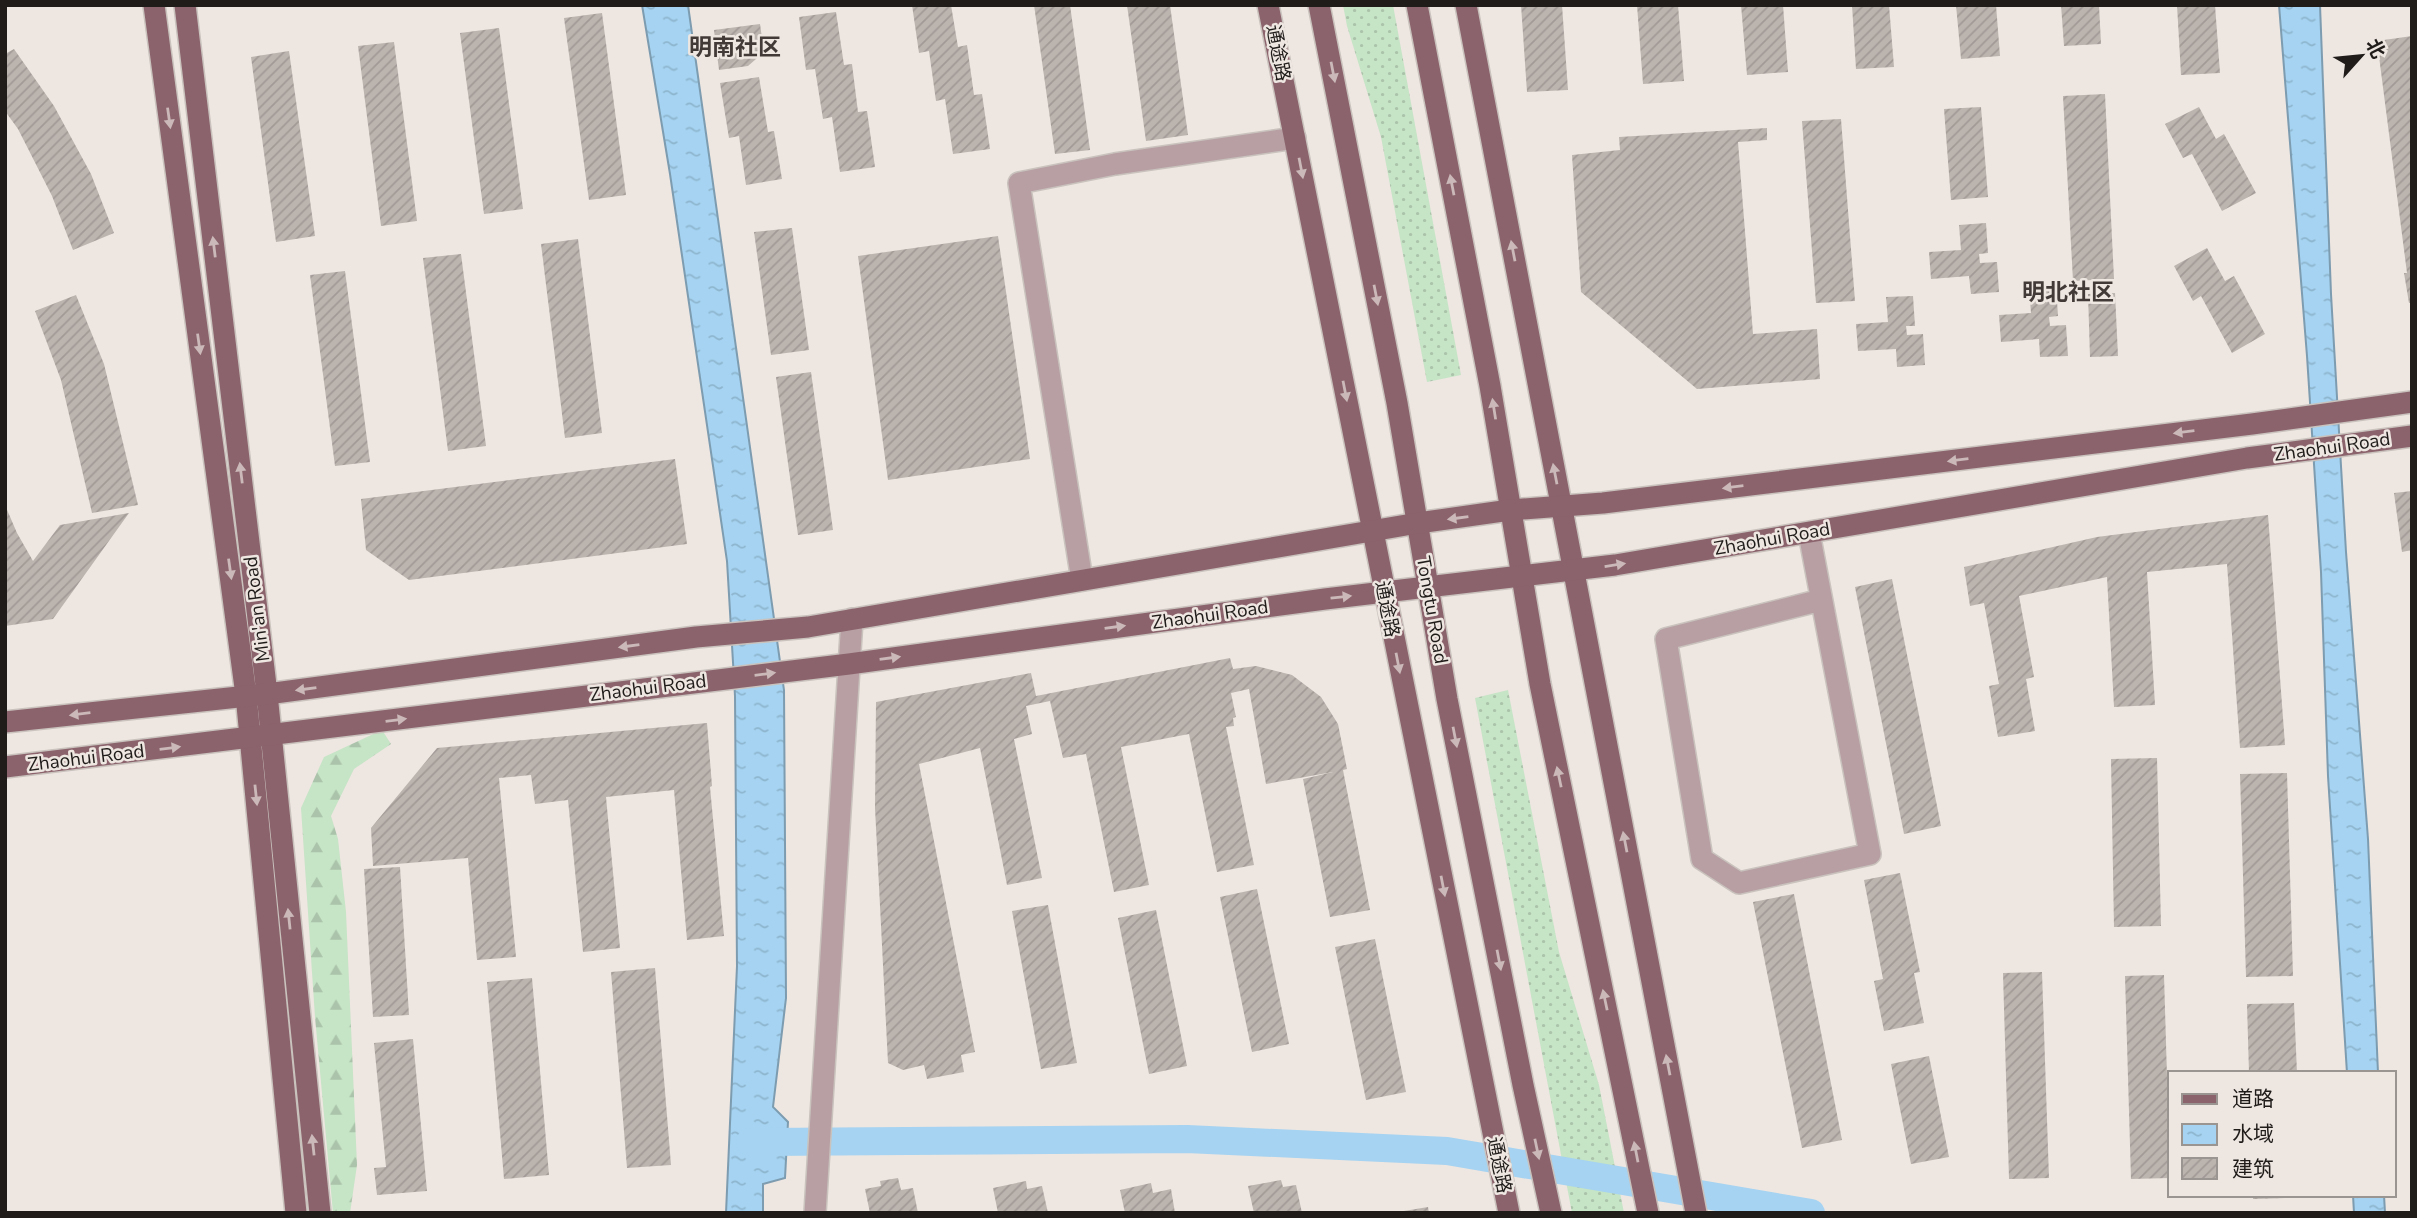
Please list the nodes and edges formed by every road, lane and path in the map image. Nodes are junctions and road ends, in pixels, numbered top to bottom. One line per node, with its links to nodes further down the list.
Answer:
1 (154, 5): 23 (main road, Min'an Road, one-way to 23)
2 (185, 5): 23 (main road, Min'an Road, one-way to 2)
3 (1268, 5): 7 (main road, 通途路)
4 (1319, 5): 12 (main road, Tongtu Road, one-way to 12)
5 (1417, 5): 11 (main road, one-way to 5)
6 (1466, 5): 10 (main road, one-way to 6)
7 (1294, 138): 13 (main road, 通途路, one-way to 13); 17 (street)
8 (2412, 402): 10 (main road, Zhaohui Road, one-way to 10)
9 (2412, 436): 14 (main road, Zhaohui Road)
10 (1561, 506): 11 (main road, Zhaohui Road); 15 (main road)
11 (1510, 510): 12 (main road, Zhaohui Road, one-way to 12); 16 (main road)
12 (1418, 523): 13 (main road, Zhaohui Road); 18 (main road, Tongtu Road)
13 (1372, 531): 17 (main road, Zhaohui Road); 19 (main road, 通途路)
14 (1809, 533): 15 (main road, Zhaohui Road, one-way to 14); 20 (street)
15 (1574, 571): 16 (main road, Zhaohui Road); 33 (main road, one-way to 15)
16 (1523, 577): 18 (main road, Zhaohui Road); 32 (main road, one-way to 16)
17 (1082, 580): 21 (main road, Zhaohui Road)
18 (1429, 588): 19 (main road, Zhaohui Road); 31 (main road, Tongtu Road, one-way to 31)
19 (1384, 593): 22 (main road, Zhaohui Road, one-way to 19); 30 (main road, 通途路, one-way to 30)
20 (1821, 600): 20 (street)
21 (852, 619): 22 (street); 23 (main road, Zhaohui Road, one-way to 23)
22 (849, 663): 25 (main road, Zhaohui Road, one-way to 22); 27 (street)
23 (256, 694): 24 (main road, Zhaohui Road, one-way to 24); 25 (main road, Min'an Road)
24 (5, 722)
25 (260, 737): 26 (main road, Zhaohui Road, one-way to 25); 28 (main road, Min'an Road, one-way to 28); 29 (main road, Min'an Road, one-way to 25)
26 (5, 767)
27 (816, 1206)
28 (296, 1213)
29 (320, 1213)
30 (1508, 1213)
31 (1551, 1213)
32 (1648, 1213)
33 (1696, 1213)

